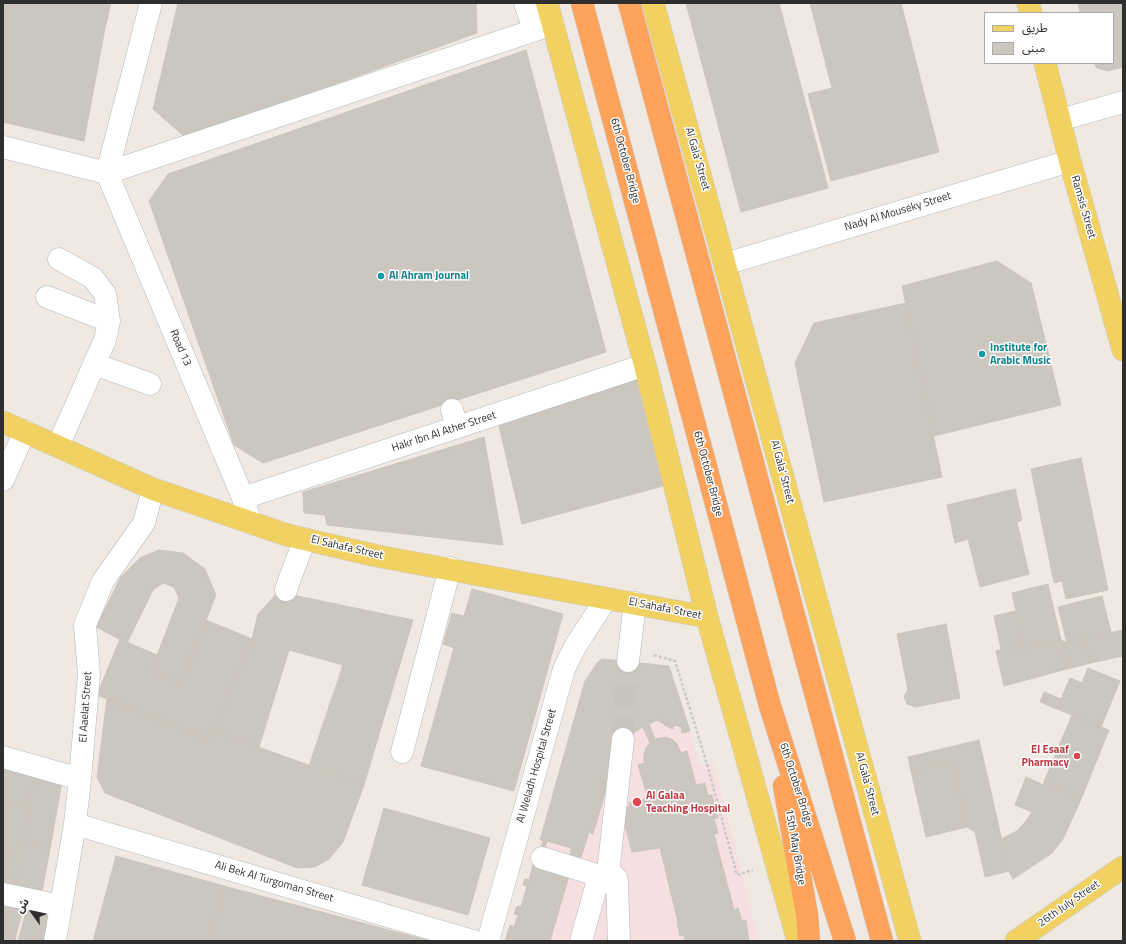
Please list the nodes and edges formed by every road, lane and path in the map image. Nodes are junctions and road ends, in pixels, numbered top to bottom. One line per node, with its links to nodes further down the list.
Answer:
1 (151, 3): 13 (street)
2 (525, 3): 7 (street)
3 (547, 3): 7 (main road)
4 (582, 3): 36 (highway, 6th October Bridge)
5 (629, 3): 56 (highway)
6 (653, 3): 15 (main road, Al Gala' Street)
7 (543, 27): 13 (street); 20 (main road)
8 (1045, 64): 10 (main road, Ramsis Street)
9 (1123, 102): 10 (street)
10 (1060, 120): 12 (main road, Ramsis Street)
11 (3, 147): 13 (street)
12 (1070, 161): 15 (street, Nady Al Mouseky Street); 18 (main road, Ramsis Street)
13 (107, 173): 27 (street, Road 13)
14 (59, 260): 17 (street)
15 (726, 264): 57 (main road, Al Gala' Street)
16 (48, 297): 17 (street)
17 (109, 321): 19 (street)
18 (1123, 350)
19 (94, 364): 21 (street); 24 (street)
20 (645, 365): 27 (street, Hakr Ibn Al Ather Street); 34 (main road)
21 (150, 384)
22 (3, 422): 23 (main road, El Sahafa Street)
23 (24, 431): 24 (main road, El Sahafa Street); 25 (street)
24 (58, 446): 26 (main road, El Sahafa Street)
25 (3, 480)
26 (153, 489): 28 (main road, El Sahafa Street); 40 (street, El Aaelat Street)
27 (243, 498): 28 (street, Road 13)
28 (252, 523): 29 (main road, El Sahafa Street)
29 (305, 539): 30 (main road, El Sahafa Street); 31 (street)
30 (450, 568): 32 (main road, El Sahafa Street); 38 (street)
31 (286, 590)
32 (606, 599): 33 (main road, El Sahafa Street); 42 (street, Al Weladh Hospital Street)
33 (635, 603): 34 (main road, El Sahafa Street); 35 (street)
34 (707, 617): 43 (main road)
35 (629, 656): 43 (path)
36 (770, 706): 54 (highway, 15th May Bridge); 55 (highway, 6th October Bridge)
37 (623, 739): 45 (street)
38 (402, 752)
39 (3, 757): 40 (street)
40 (80, 779): 41 (street, El Aaelat Street)
41 (75, 824): 47 (street, El Aaelat Street); 49 (street, Ali Bek Al Turgoman Street)
42 (514, 850): 45 (street); 50 (street, Al Weladh Hospital Street)
43 (777, 864): 53 (main road)
44 (1123, 867): 58 (main road, 26th July Street)
45 (604, 874): 51 (street); 52 (street)
46 (3, 894): 47 (street)
47 (61, 906): 48 (street, El Aaelat Street)
48 (56, 941)
49 (473, 941)
50 (488, 941)
51 (581, 941)
52 (619, 941)
53 (798, 941)
54 (808, 941)
55 (845, 941)
56 (882, 941)
57 (910, 941)
58 (1016, 941)

